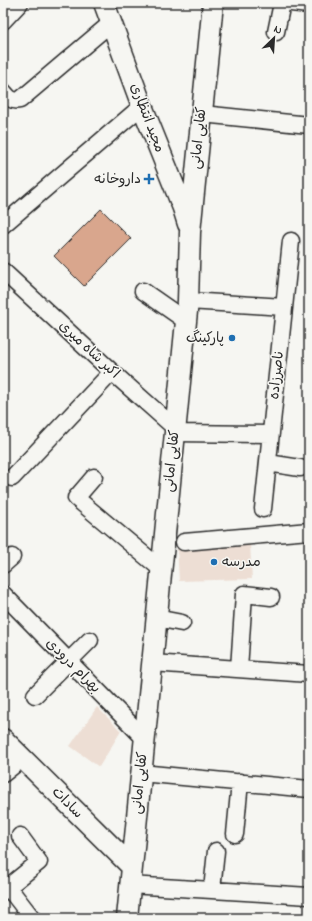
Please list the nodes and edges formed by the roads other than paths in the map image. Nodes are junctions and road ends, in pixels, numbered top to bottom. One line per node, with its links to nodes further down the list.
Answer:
1 (20, 3): 7 (street)
2 (104, 3): 8 (street, مجید انتظاری)
3 (213, 3): 12 (street, کفایی امانی)
4 (282, 3): 9 (street)
5 (291, 3): 6 (street)
6 (309, 5)
7 (3, 21)
8 (111, 23): 10 (street); 11 (street, مجید انتظاری)
9 (276, 32)
10 (3, 91)
11 (142, 106): 14 (street); 15 (street, مجید انتظاری)
12 (202, 114): 13 (street); 15 (street, کفایی امانی)
13 (309, 125)
14 (3, 225)
15 (190, 232): 19 (street, کفایی امانی)
16 (291, 241): 20 (street, ناصرزاده)
17 (3, 271): 22 (street, اکبر شاه میری)
18 (143, 290): 21 (street)
19 (188, 301): 20 (street); 21 (street, کفایی امانی)
20 (284, 307): 24 (street, ناصرزاده)
21 (186, 321): 23 (street, کفایی امانی)
22 (112, 372): 23 (street, اکبر شاه میری); 28 (street)
23 (175, 430): 24 (street); 32 (street, کفایی امانی)
24 (271, 434): 25 (street, ناصرزاده)
25 (268, 463): 26 (street); 29 (street, ناصرزاده)
26 (300, 468)
27 (94, 477): 32 (street)
28 (12, 478)
29 (263, 509)
30 (309, 531): 31 (street)
31 (184, 542)
32 (161, 569): 35 (street, کفایی امانی)
33 (3, 594): 38 (street, بهرام درودی)
34 (271, 597): 40 (street)
35 (156, 618): 36 (street); 39 (street, کفایی امانی)
36 (182, 623)
37 (90, 640): 38 (street)
38 (69, 662): 42 (street); 43 (street, بهرام درودی)
39 (152, 663): 40 (street); 43 (street, کفایی امانی)
40 (239, 669): 41 (street)
41 (309, 674)
42 (35, 695)
43 (144, 738): 46 (street, کفایی امانی)
44 (3, 739): 45 (street, سادات)
45 (23, 758): 47 (street); 53 (street, سادات)
46 (141, 773): 48 (street); 53 (street, کفایی امانی)
47 (3, 774)
48 (240, 782): 49 (street); 50 (street)
49 (309, 789)
50 (236, 834)
51 (20, 836): 54 (street)
52 (216, 852): 55 (street)
53 (130, 876): 55 (street); 58 (street, کفایی امانی)
54 (6, 889): 57 (street)
55 (212, 890): 56 (street)
56 (309, 896)
57 (32, 918)
58 (126, 918)

